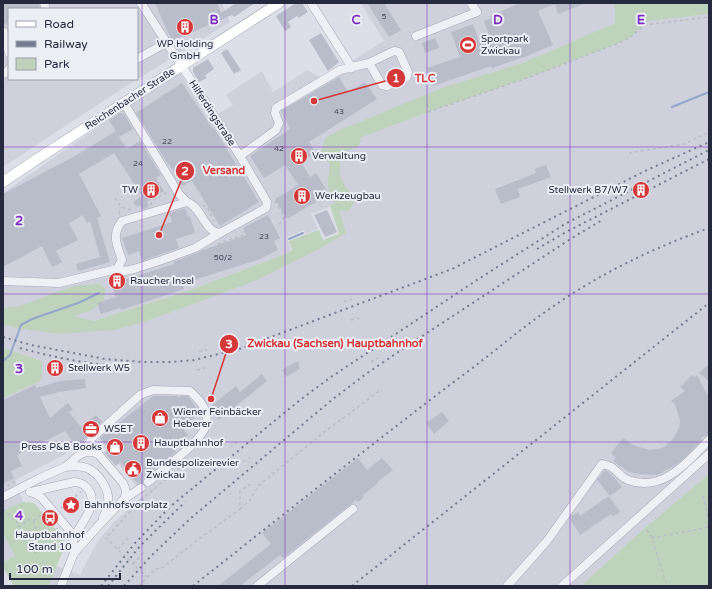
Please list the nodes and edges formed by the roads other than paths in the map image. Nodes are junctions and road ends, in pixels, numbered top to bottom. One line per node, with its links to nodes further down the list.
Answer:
1 (140, 3): 7 (street, Hilferdingstraße)
2 (279, 3): 11 (main road, Reichenbacher Straße)
3 (311, 3): 12 (street)
4 (471, 3): 6 (street)
5 (5, 31): 8 (street)
6 (416, 36)
7 (166, 43): 9 (street); 11 (street, Hilferdingstraße)
8 (8, 48)
9 (138, 58)
10 (369, 63): 10 (street); 12 (street)
11 (182, 66): 13 (main road, Reichenbacher Straße); 14 (street, Hilferdingstraße)
12 (352, 68): 14 (street)
13 (124, 103): 15 (main road, Reichenbacher Straße); 16 (street)
14 (240, 156): 17 (street, Hilferdingstraße)
15 (3, 182)
16 (187, 202): 17 (street); 18 (street)
17 (220, 233): 18 (street)
18 (117, 269): 19 (street)
19 (3, 281)
20 (709, 440): 36 (street)
21 (85, 452): 23 (street); 24 (street); 29 (street)
22 (709, 454): 37 (street)
23 (65, 467): 27 (street); 31 (street)
24 (148, 482)
25 (141, 488): 29 (street)
26 (31, 492): 27 (street); 32 (street); 32 (street)
27 (12, 493): 28 (street)
28 (3, 497)
29 (124, 499): 31 (street)
30 (353, 509): 35 (street)
31 (100, 524): 33 (street)
32 (73, 538): 33 (street)
33 (74, 552): 34 (street)
34 (61, 586)
35 (257, 586)
36 (507, 586)
37 (562, 586)

